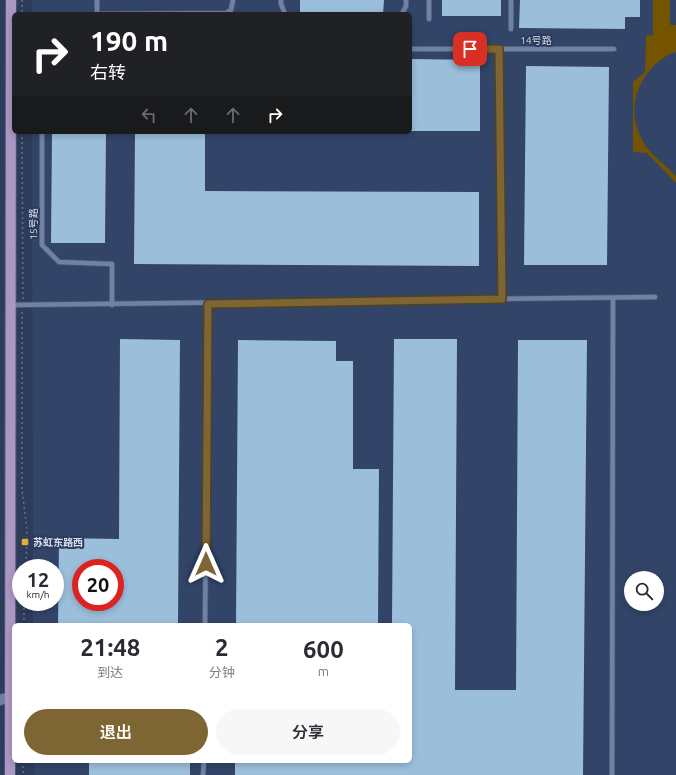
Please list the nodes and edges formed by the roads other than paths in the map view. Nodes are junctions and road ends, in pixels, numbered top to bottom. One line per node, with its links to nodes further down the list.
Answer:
1 (11, 0): 22 (main road)
2 (97, 0): 8 (lane)
3 (233, 0): 9 (lane)
4 (281, 0): 10 (lane)
5 (406, 0): 11 (lane)
6 (429, 0): 12 (lane)
7 (511, 0): 13 (lane)
8 (97, 12)
9 (228, 12)
10 (284, 12)
11 (403, 12)
12 (429, 19)
13 (511, 29)
14 (412, 49): 15 (lane, 14号路)
15 (499, 49): 16 (lane, 14号路); 20 (lane)
16 (614, 49)
17 (42, 134): 23 (lane, 15号路)
18 (655, 297): 19 (lane)
19 (613, 298): 20 (lane); 29 (lane)
20 (502, 299): 21 (lane)
21 (208, 304): 23 (lane); 24 (lane)
22 (12, 305): 23 (lane); 25 (main road)
23 (112, 305)
24 (205, 623)
25 (3, 697): 27 (main road)
26 (204, 763): 28 (lane)
27 (10, 775)
28 (204, 775)
29 (612, 775)

